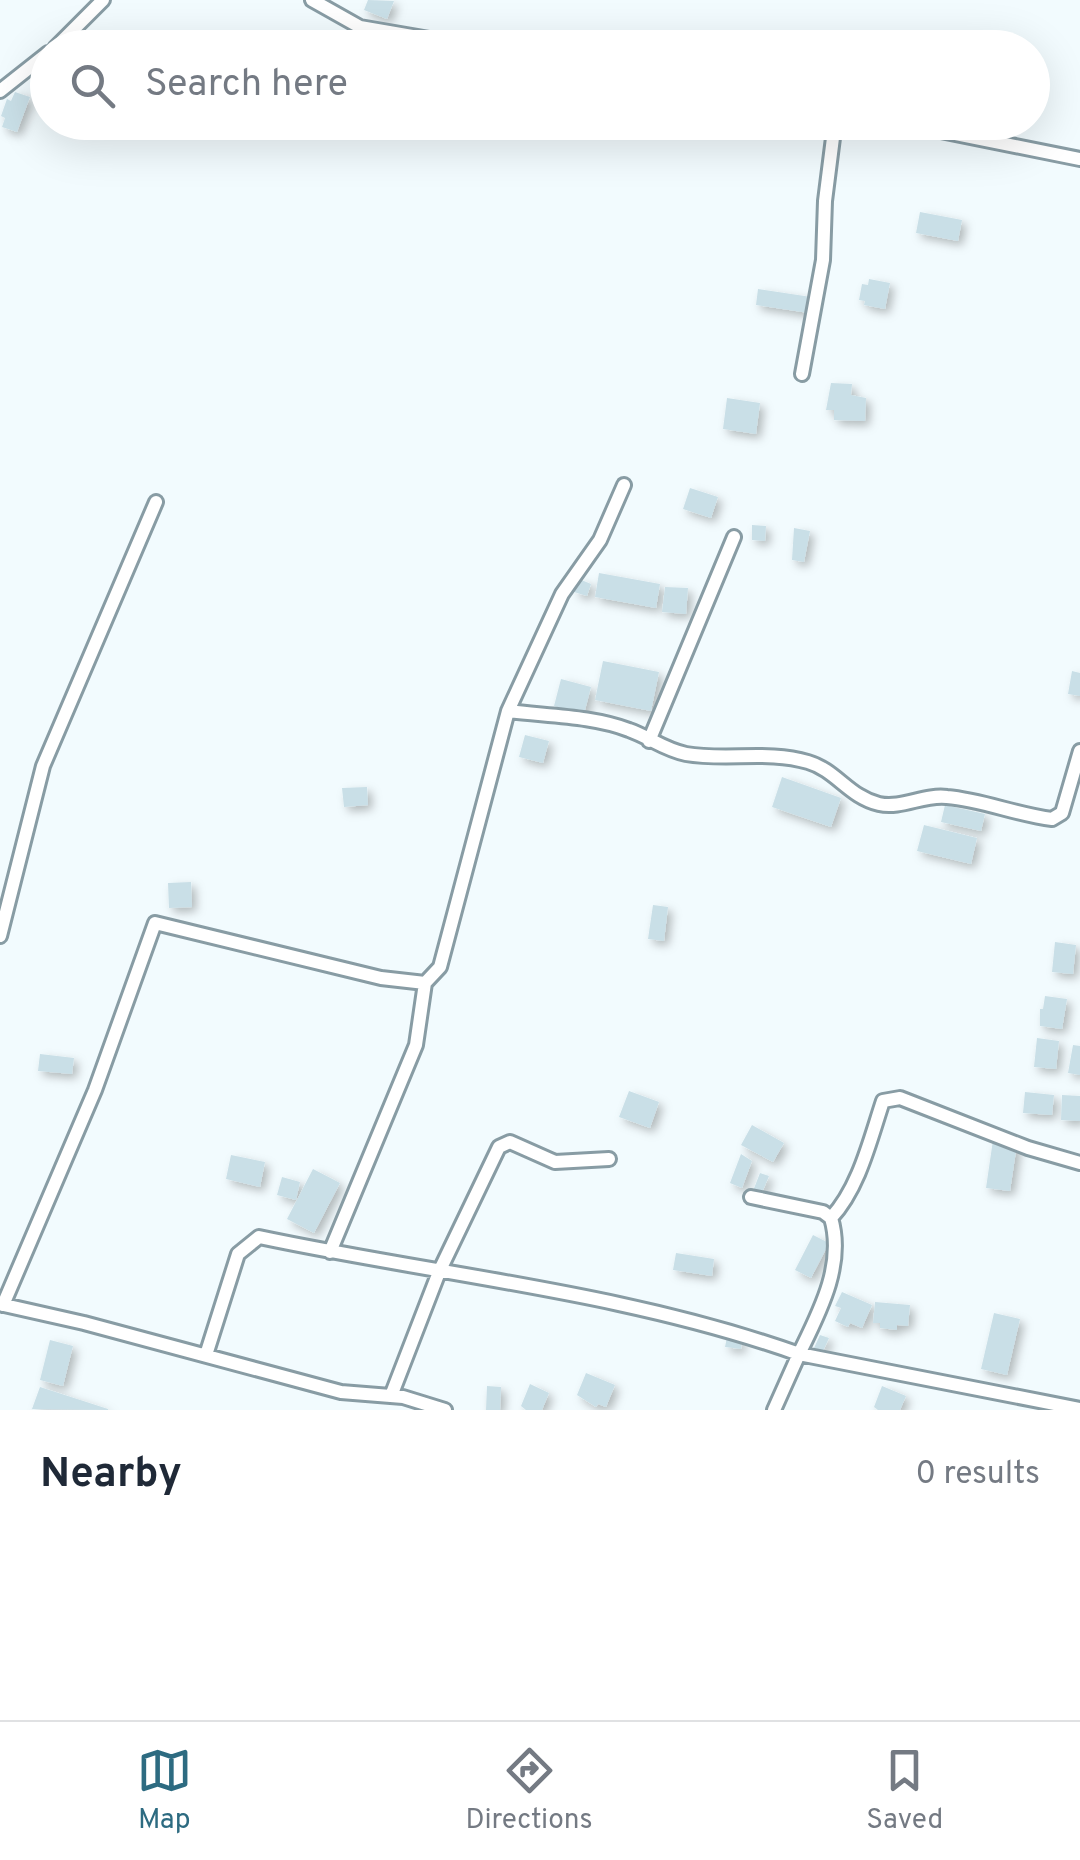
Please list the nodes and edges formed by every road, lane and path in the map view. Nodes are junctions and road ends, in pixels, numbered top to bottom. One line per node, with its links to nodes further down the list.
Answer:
1 (103, 0): 3 (street)
2 (312, 0): 4 (street)
3 (73, 30)
4 (377, 30)
5 (30, 67): 6 (street)
6 (0, 91)
7 (833, 140): 10 (street)
8 (986, 140): 9 (street)
9 (1080, 159)
10 (802, 374)
11 (624, 485): 14 (street)
12 (156, 502): 17 (street)
13 (734, 536): 15 (street)
14 (508, 710): 15 (street); 18 (street)
15 (649, 741): 16 (street)
16 (1080, 751)
17 (0, 936)
18 (425, 983): 23 (street); 25 (street)
19 (609, 1160): 24 (street)
20 (1080, 1163): 22 (street)
21 (751, 1197): 22 (street)
22 (831, 1218): 26 (street)
23 (330, 1252): 24 (street); 27 (street)
24 (439, 1272): 26 (street); 28 (street)
25 (2, 1304): 27 (street)
26 (799, 1354): 29 (street); 31 (street)
27 (206, 1355): 28 (street)
28 (391, 1396): 30 (street)
29 (1080, 1409)
30 (445, 1410)
31 (774, 1410)

